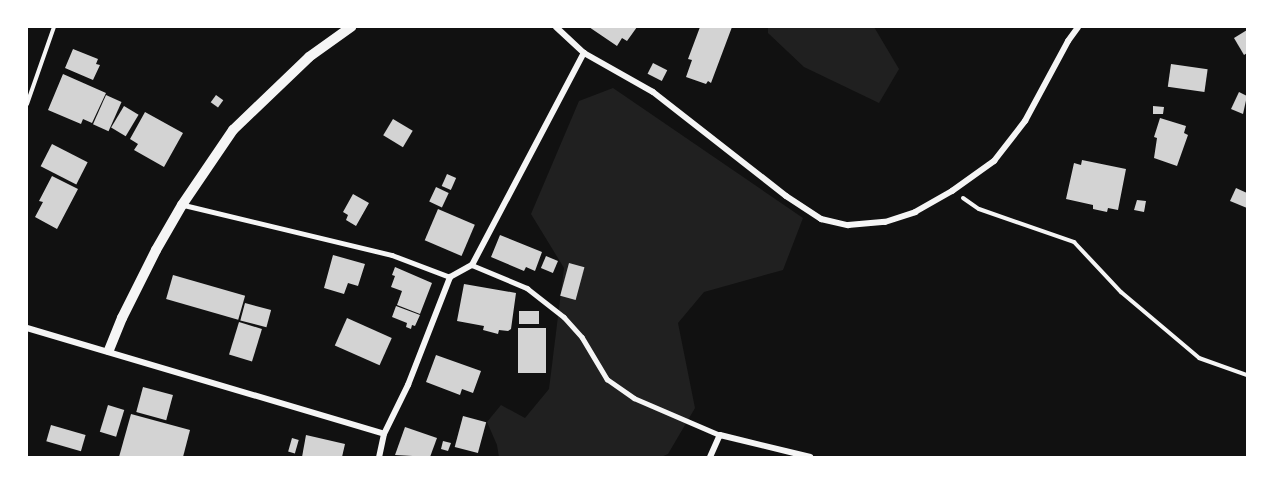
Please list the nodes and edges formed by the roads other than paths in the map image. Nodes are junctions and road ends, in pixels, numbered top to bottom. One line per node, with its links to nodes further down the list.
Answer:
1 (351, 27): 5 (street)
2 (556, 27): 4 (street)
3 (1078, 27): 4 (street)
4 (584, 53): 6 (street)
5 (182, 205): 7 (lane); 9 (street)
6 (472, 265): 7 (street); 11 (lane)
7 (450, 277): 10 (street)
8 (27, 328): 9 (street)
9 (109, 350): 10 (street)
10 (384, 434): 12 (street)
11 (720, 435): 13 (street); 14 (street)
12 (379, 457)
13 (710, 457)
14 (810, 457)

